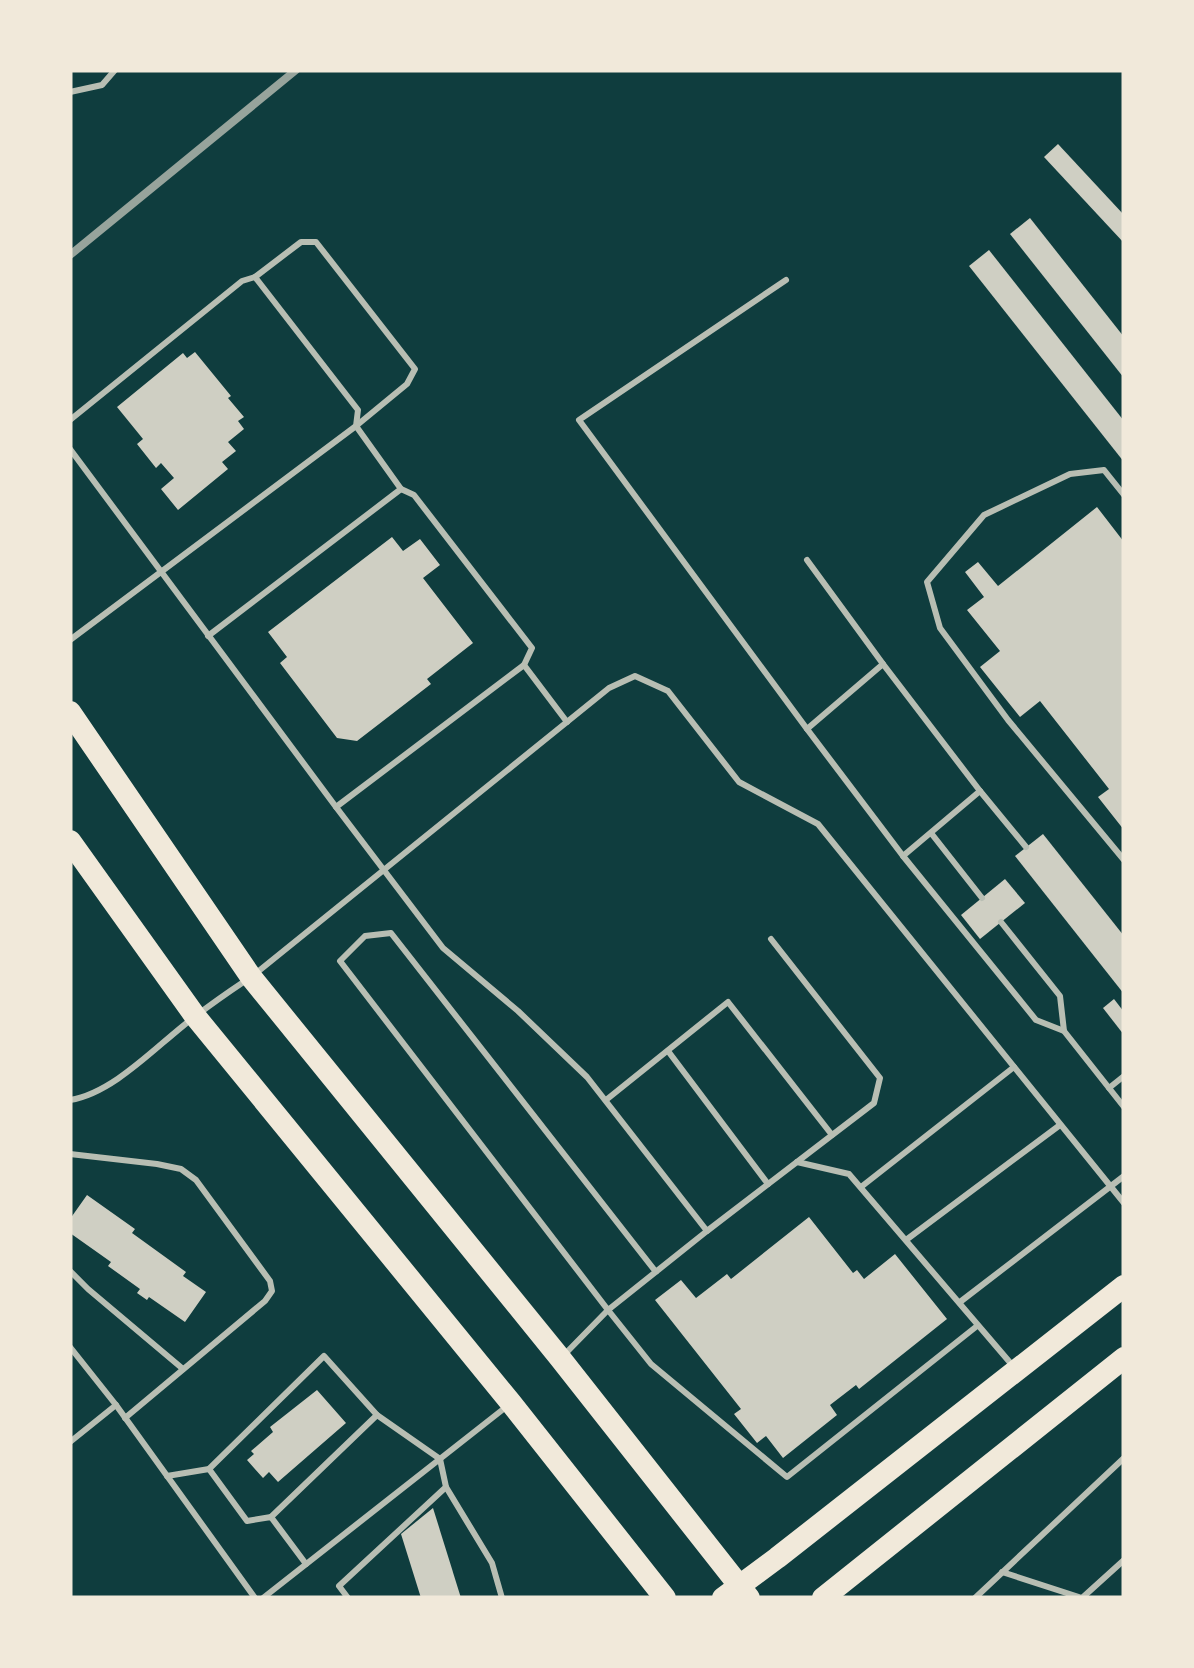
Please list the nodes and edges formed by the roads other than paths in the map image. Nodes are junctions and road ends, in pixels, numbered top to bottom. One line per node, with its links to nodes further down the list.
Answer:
1 (115, 70): 2 (lane)
2 (70, 92)
3 (255, 277): 5 (lane); 6 (lane); 6 (lane)
4 (786, 280): 18 (lane)
5 (70, 420)
6 (356, 426): 8 (lane); 11 (lane)
7 (70, 449): 11 (lane)
8 (400, 489): 12 (lane); 15 (lane)
9 (1124, 495): 25 (lane)
10 (807, 560): 14 (lane)
11 (160, 572): 12 (lane); 13 (lane)
12 (208, 636): 20 (lane)
13 (70, 640)
14 (883, 664): 18 (lane); 19 (lane)
15 (524, 665): 17 (lane); 20 (lane)
16 (70, 712): 30 (main road)
17 (567, 722): 26 (lane); 34 (lane)
18 (806, 729): 24 (lane)
19 (980, 792): 21 (lane); 23 (lane)
20 (336, 807): 26 (lane)
21 (932, 834): 24 (lane); 27 (lane)
22 (70, 841): 31 (main road)
23 (1026, 848)
24 (903, 856): 32 (lane)
25 (1124, 860)
26 (383, 870): 30 (lane); 38 (lane)
27 (982, 898)
28 (1001, 922): 32 (lane)
29 (771, 939): 41 (lane)
30 (251, 977): 31 (lane); 58 (main road)
31 (195, 1016): 37 (lane); 62 (main road)
32 (1064, 1031): 36 (lane)
33 (668, 1051): 38 (lane); 41 (lane); 45 (lane)
34 (1014, 1068): 40 (lane); 46 (lane)
35 (1124, 1076): 36 (lane)
36 (1109, 1088): 39 (lane)
37 (70, 1100)
38 (606, 1100): 49 (lane)
39 (1124, 1107)
40 (1060, 1125): 47 (lane); 50 (lane)
41 (832, 1135): 43 (lane)
42 (70, 1154): 60 (lane)
43 (797, 1162): 45 (lane); 46 (lane)
44 (1124, 1176): 47 (lane)
45 (768, 1184): 49 (lane)
46 (861, 1187): 50 (lane)
47 (1111, 1187): 48 (lane); 54 (lane)
48 (1124, 1203)
49 (707, 1230): 52 (lane)
50 (906, 1240): 54 (lane)
51 (70, 1271): 60 (lane)
52 (656, 1272): 55 (lane); 55 (lane)
53 (1124, 1286): 61 (main road)
54 (960, 1302): 56 (lane)
55 (608, 1310): 56 (lane); 58 (lane)
56 (978, 1326): 61 (lane)
57 (70, 1347): 63 (lane)
58 (560, 1358): 76 (main road)
59 (1124, 1358): 82 (main road)
60 (183, 1369): 65 (lane)
61 (1017, 1370): 76 (main road)
62 (510, 1403): 68 (lane); 81 (main road)
63 (116, 1405): 65 (lane); 66 (lane)
64 (377, 1414): 68 (lane); 69 (lane); 72 (lane)
65 (125, 1418): 70 (lane)
66 (70, 1442)
67 (1124, 1458): 75 (lane)
68 (440, 1459): 71 (lane); 74 (lane)
69 (208, 1469): 70 (lane); 72 (lane)
70 (167, 1476): 77 (lane)
71 (446, 1487): 79 (lane); 80 (lane)
72 (271, 1516): 74 (lane)
73 (1124, 1560): 84 (lane)
74 (306, 1564): 78 (lane)
75 (1002, 1572): 83 (lane); 84 (lane)
76 (737, 1594)
77 (255, 1598)
78 (263, 1598)
79 (348, 1598)
80 (502, 1598)
81 (665, 1598)
82 (823, 1598)
83 (975, 1598)
84 (1082, 1598)

